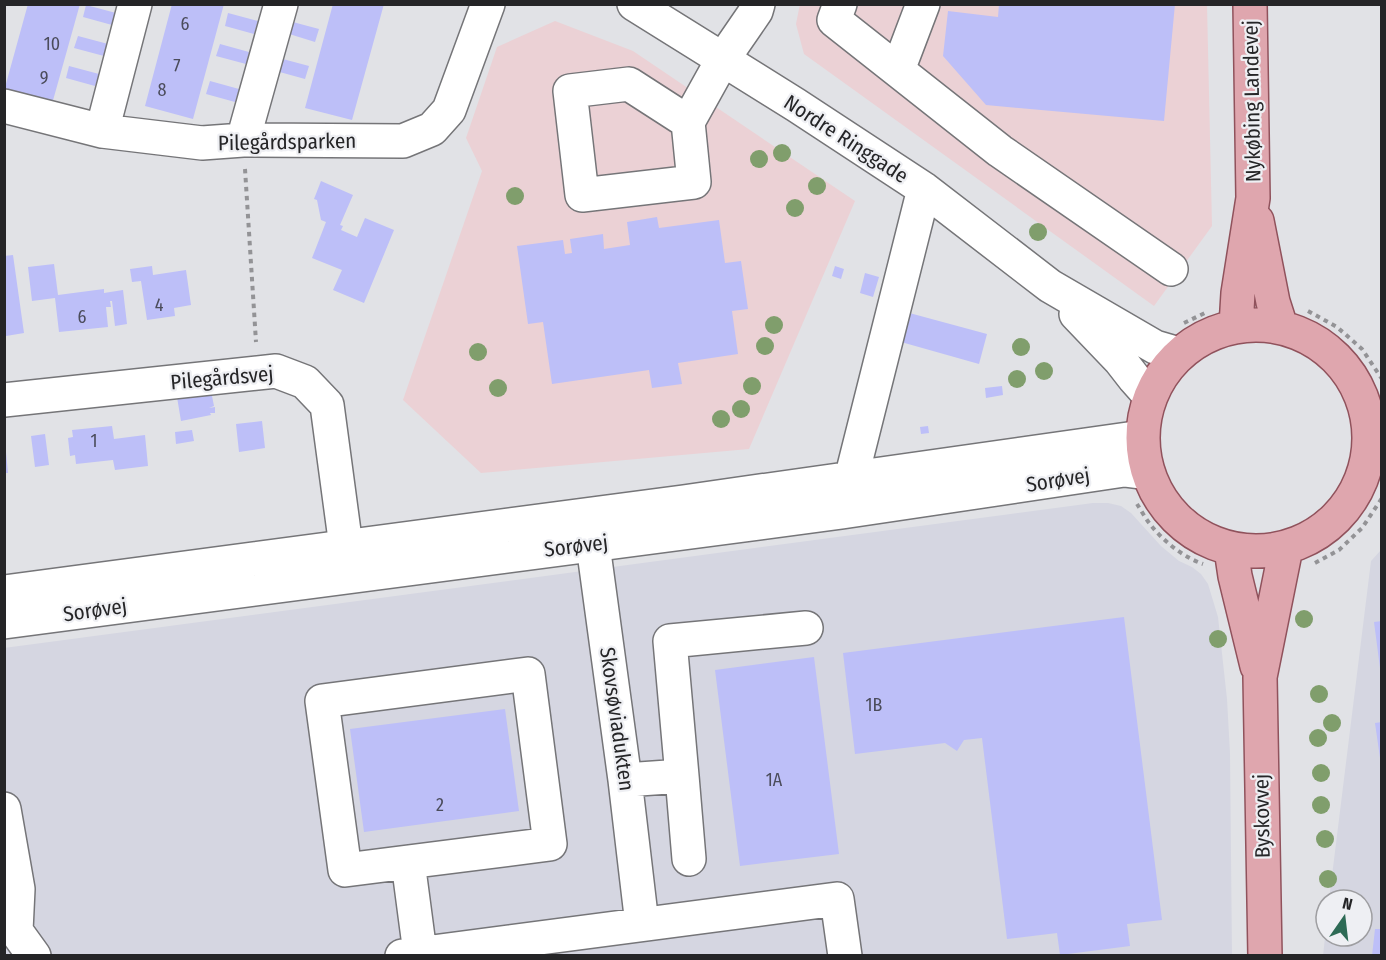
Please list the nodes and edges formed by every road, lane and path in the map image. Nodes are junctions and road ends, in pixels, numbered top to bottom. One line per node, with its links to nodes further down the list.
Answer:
1 (135, 4): 13 (street)
2 (281, 4): 14 (street)
3 (488, 4): 14 (street, Pilegårdsparken)
4 (634, 4): 9 (street, Nordre Ringgade)
5 (758, 4): 9 (street)
6 (840, 4): 10 (street)
7 (923, 4): 10 (street)
8 (1250, 4): 16 (main road, Nykøbing Landevej)
9 (723, 59): 12 (street); 15 (street, Nordre Ringgade)
10 (898, 70): 17 (street)
11 (4, 106): 13 (street, Pilegårdsparken)
12 (688, 122)
13 (102, 131): 14 (street, Pilegårdsparken)
14 (243, 140): 22 (path)
15 (924, 189): 18 (street, Nordre Ringgade); 29 (street)
16 (1253, 198): 19 (main road, Nykøbing Landevej); 20 (main road, Nykøbing Landevej)
17 (1171, 270)
18 (1050, 286): 21 (street, Nordre Ringgade); 24 (street, Nordre Ringgade)
19 (1236, 314): 20 (main road); 21 (main road); 21 (path)
20 (1277, 315): 23 (path); 26 (main road)
21 (1167, 350): 24 (main road)
22 (258, 372): 25 (street, Pilegårdsvej); 33 (street, Pilegårdsvej)
23 (1381, 378)
24 (1150, 396): 27 (main road)
25 (4, 400)
26 (1375, 427): 34 (main road)
27 (1142, 437): 28 (main road); 29 (street, Sorøvej)
28 (1136, 471): 31 (street, Sorøvej); 35 (main road); 35 (path)
29 (850, 479): 31 (street); 32 (street, Sorøvej)
30 (1382, 498): 34 (path)
31 (842, 512): 32 (street, Sorøvej)
32 (591, 530): 33 (street, Sorøvej); 41 (street, Skovsøviadukten)
33 (348, 561): 36 (street, Sorøvej); 37 (street, Sorøvej)
34 (1283, 561): 35 (main road); 39 (main road, Byskovvej)
35 (1233, 562): 39 (main road, Byskovvej)
36 (4, 592)
37 (4, 622)
38 (806, 628): 40 (street)
39 (1260, 676): 49 (main road, Byskovvej)
40 (681, 776): 41 (street); 43 (street)
41 (625, 780): 45 (street, Skovsøviadukten)
42 (4, 809): 46 (street)
43 (690, 860)
44 (408, 862): 44 (street); 47 (street)
45 (642, 924): 47 (street); 48 (street)
46 (18, 940)
47 (411, 954)
48 (845, 956)
49 (1264, 956)

